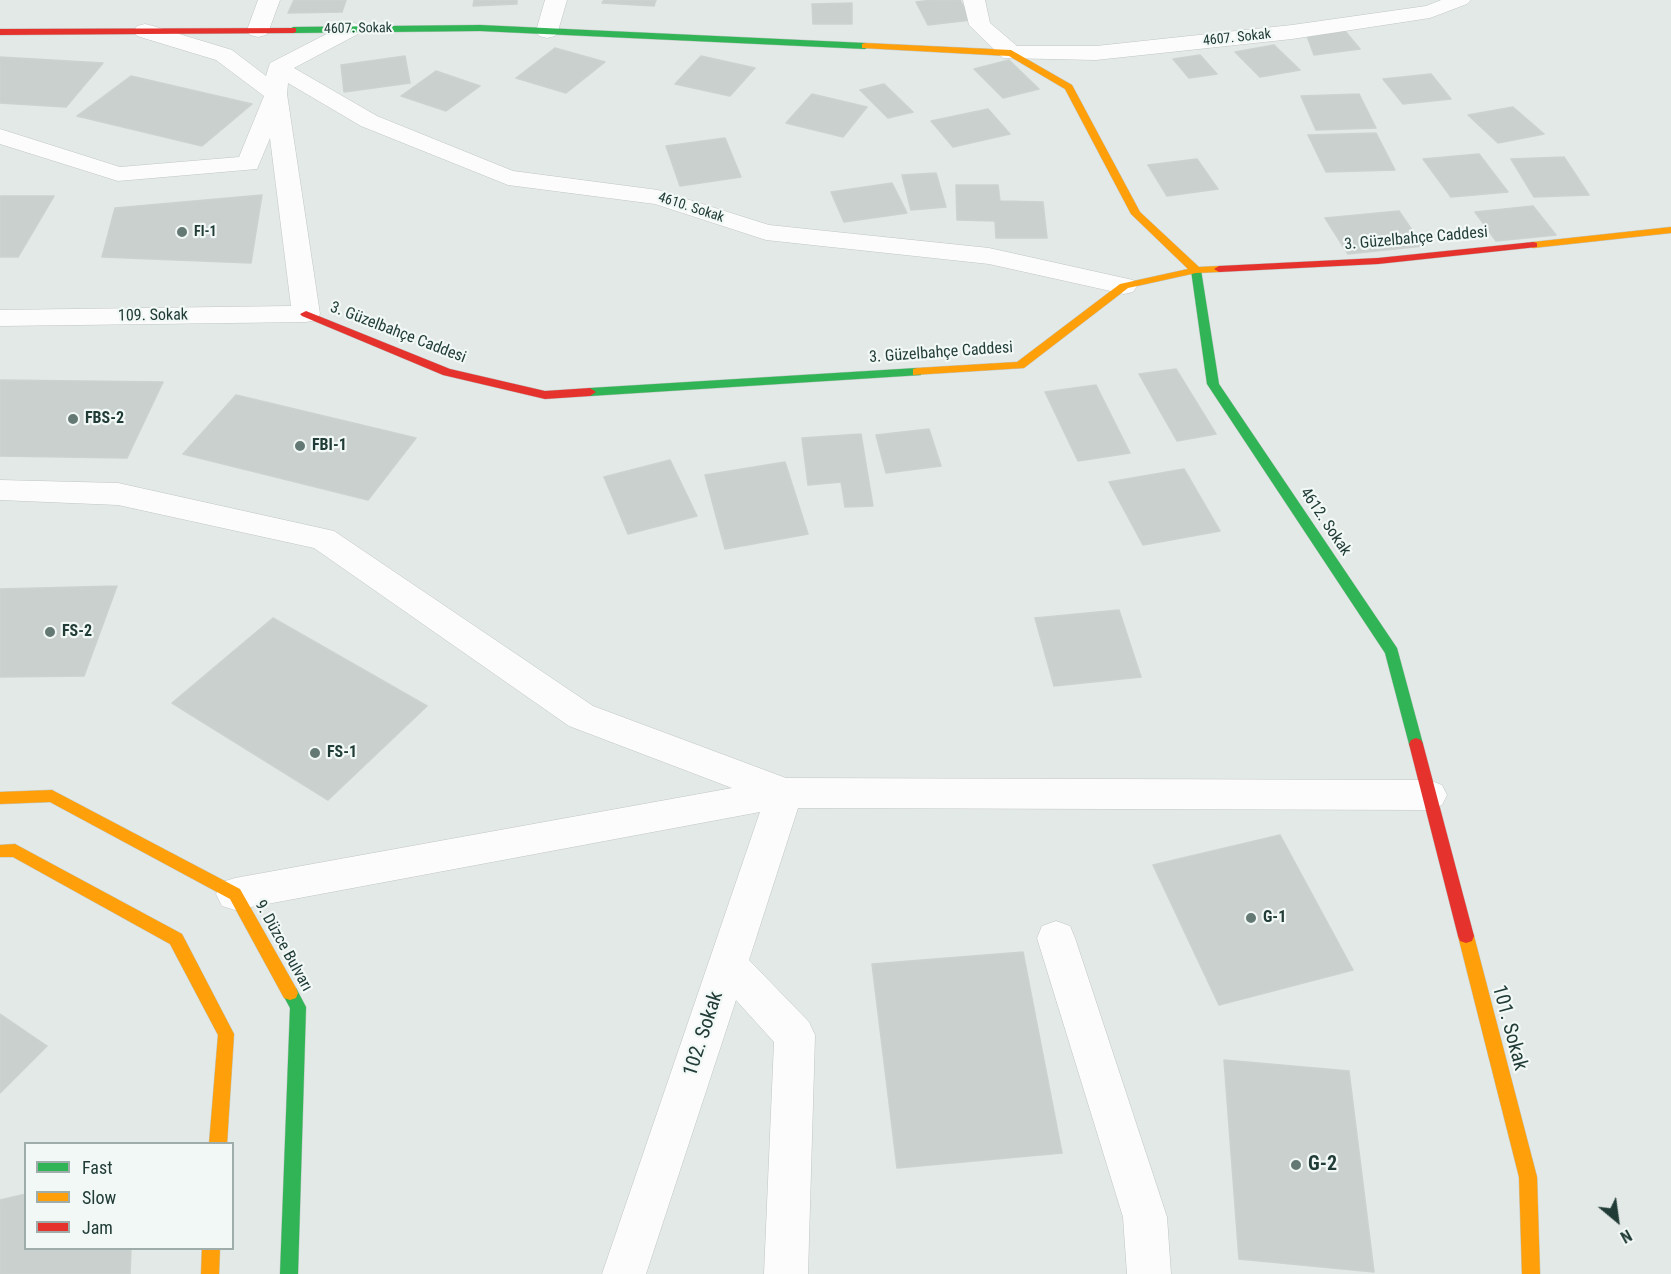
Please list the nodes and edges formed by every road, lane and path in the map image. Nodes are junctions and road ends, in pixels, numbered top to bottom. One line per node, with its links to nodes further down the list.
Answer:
1 (269, 0): 6 (street)
2 (556, 0): 8 (street)
3 (974, 0): 10 (street)
4 (1460, 0): 10 (street, 4607. Sokak)
5 (350, 29): 6 (street, 4607. Sokak); 8 (street, 4607. Sokak); 11 (street)
6 (258, 30): 7 (street, 4607. Sokak)
7 (145, 31): 9 (street, 4607. Sokak); 12 (street)
8 (547, 31): 10 (street, 4607. Sokak)
9 (0, 32)
10 (1011, 53): 15 (street)
11 (278, 68): 12 (street); 16 (street, 4610. Sokak)
12 (276, 94): 13 (street); 17 (street)
13 (0, 136)
14 (1671, 230): 15 (street, 3. Güzelbahçe Caddesi)
15 (1196, 270): 16 (street, 3. Güzelbahçe Caddesi); 21 (street, 4612. Sokak)
16 (1124, 286): 17 (street, 3. Güzelbahçe Caddesi)
17 (306, 314): 18 (street, 109. Sokak)
18 (0, 318)
19 (0, 490): 20 (street)
20 (785, 793): 21 (street); 24 (street); 26 (street, 102. Sokak)
21 (1429, 795): 34 (street, 101. Sokak)
22 (0, 798): 24 (street, 9. Düzce Bulvarı)
23 (0, 851): 27 (street)
24 (235, 894): 30 (street, 9. Düzce Bulvarı)
25 (1056, 938): 33 (street)
26 (727, 964): 31 (street, 102. Sokak); 32 (street)
27 (219, 1142)
28 (211, 1250): 29 (street)
29 (210, 1274)
30 (289, 1274)
31 (624, 1274)
32 (786, 1274)
33 (1149, 1274)
34 (1531, 1274)

